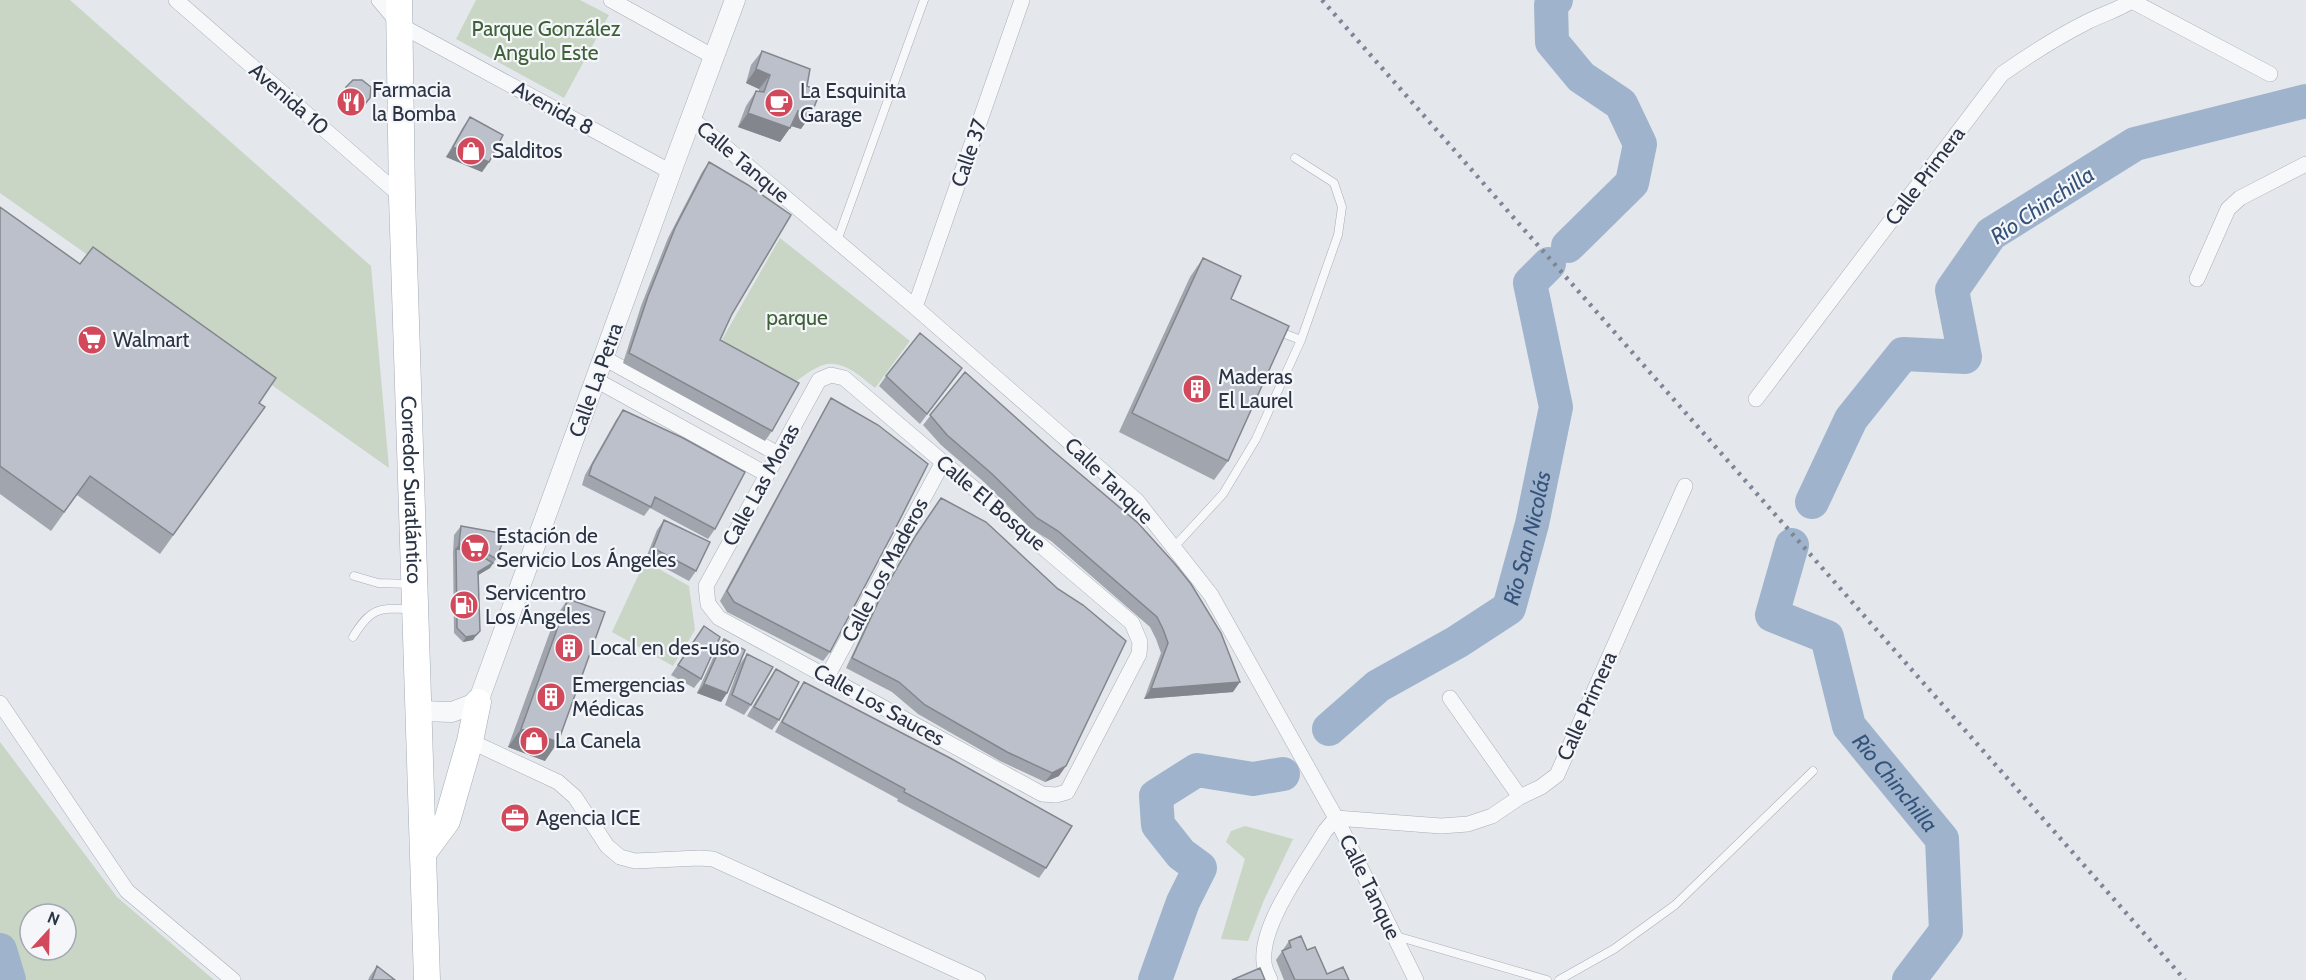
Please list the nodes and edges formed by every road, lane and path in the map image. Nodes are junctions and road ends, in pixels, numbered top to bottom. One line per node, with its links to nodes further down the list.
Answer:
1 (176, 0): 15 (street, Avenida 10)
2 (379, 0): 8 (street, Avenida 8)
3 (611, 0): 9 (street)
4 (735, 0): 9 (street, Calle La Petra)
5 (924, 0): 16 (lane)
6 (1022, 0): 18 (street, Calle 37)
7 (2132, 0): 10 (street); 24 (street, Calle Primera)
8 (399, 12): 14 (street, Avenida 8); 15 (main road, Corredor Suratlántico)
9 (714, 57): 11 (street, Calle La Petra)
10 (2270, 74)
11 (691, 118): 14 (street, Calle La Petra); 16 (street, Calle Tanque)
12 (1295, 158): 20 (lane)
13 (2306, 164): 17 (street)
14 (670, 172): 21 (street, Calle La Petra)
15 (402, 198): 31 (main road, Corredor Suratlántico)
16 (837, 241): 18 (street, Calle Tanque)
17 (2197, 279)
18 (915, 307): 29 (street, Calle Tanque)
19 (1269, 328): 20 (lane)
20 (1301, 340): 29 (lane)
21 (604, 358): 23 (street, Calle La Petra); 25 (street)
22 (831, 375): 25 (street, Calle Las Moras); 26 (street, Calle El Bosque)
23 (596, 380): 27 (street); 37 (street, Calle La Petra)
24 (1756, 399)
25 (777, 454): 27 (street, Calle Las Moras)
26 (943, 462): 35 (street, Calle Los Maderos); 42 (street, Calle El Bosque)
27 (766, 474): 32 (street, Calle Las Moras)
28 (1685, 486): 43 (street, Calle Primera)
29 (1174, 547): 44 (street, Calle Tanque)
30 (354, 576): 31 (lane)
31 (414, 584): 33 (main road, Corredor Suratlántico)
32 (708, 604): 35 (street, Calle Los Sauces)
33 (414, 609): 34 (lane); 39 (main road, Corredor Suratlántico)
34 (353, 637)
35 (827, 677): 42 (street, Calle Los Sauces)
36 (1450, 698): 43 (street)
37 (478, 702): 39 (street); 40 (main road)
38 (0, 703): 47 (street)
39 (420, 711): 45 (main road, Corredor Suratlántico)
40 (470, 741): 45 (main road); 49 (street)
41 (1813, 771): 53 (lane)
42 (1056, 795)
43 (1520, 797): 44 (street, Calle Primera)
44 (1336, 818): 46 (street, Calle Tanque); 50 (street)
45 (424, 852): 48 (main road, Corredor Suratlántico)
46 (1395, 935): 51 (street, Calle Tanque); 52 (lane)
47 (233, 980)
48 (427, 980)
49 (978, 980)
50 (1270, 980)
51 (1416, 980)
52 (1547, 980)
53 (1559, 980)

